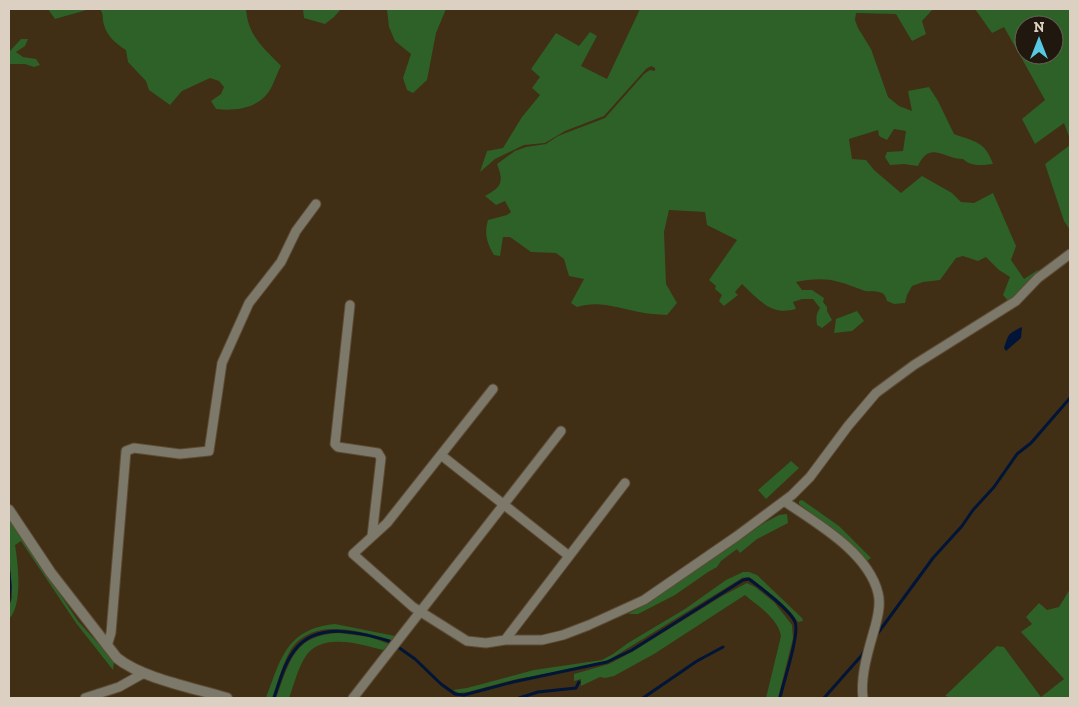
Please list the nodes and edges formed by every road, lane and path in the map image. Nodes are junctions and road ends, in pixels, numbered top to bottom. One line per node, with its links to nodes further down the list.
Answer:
1 (316, 204): 15 (street)
2 (1070, 254): 8 (street)
3 (350, 305): 11 (street)
4 (493, 389): 6 (street)
5 (562, 431): 9 (street)
6 (441, 456): 9 (street); 11 (street)
7 (625, 483): 12 (street)
8 (784, 501): 14 (street); 20 (street)
9 (504, 505): 12 (street); 13 (street)
10 (9, 510): 15 (street)
11 (372, 537): 13 (street)
12 (568, 556): 14 (street)
13 (420, 612): 14 (street); 19 (street)
14 (505, 640)
15 (107, 646): 16 (street)
16 (144, 673): 17 (street); 18 (street)
17 (85, 698)
18 (227, 698)
19 (352, 698)
20 (863, 698)

